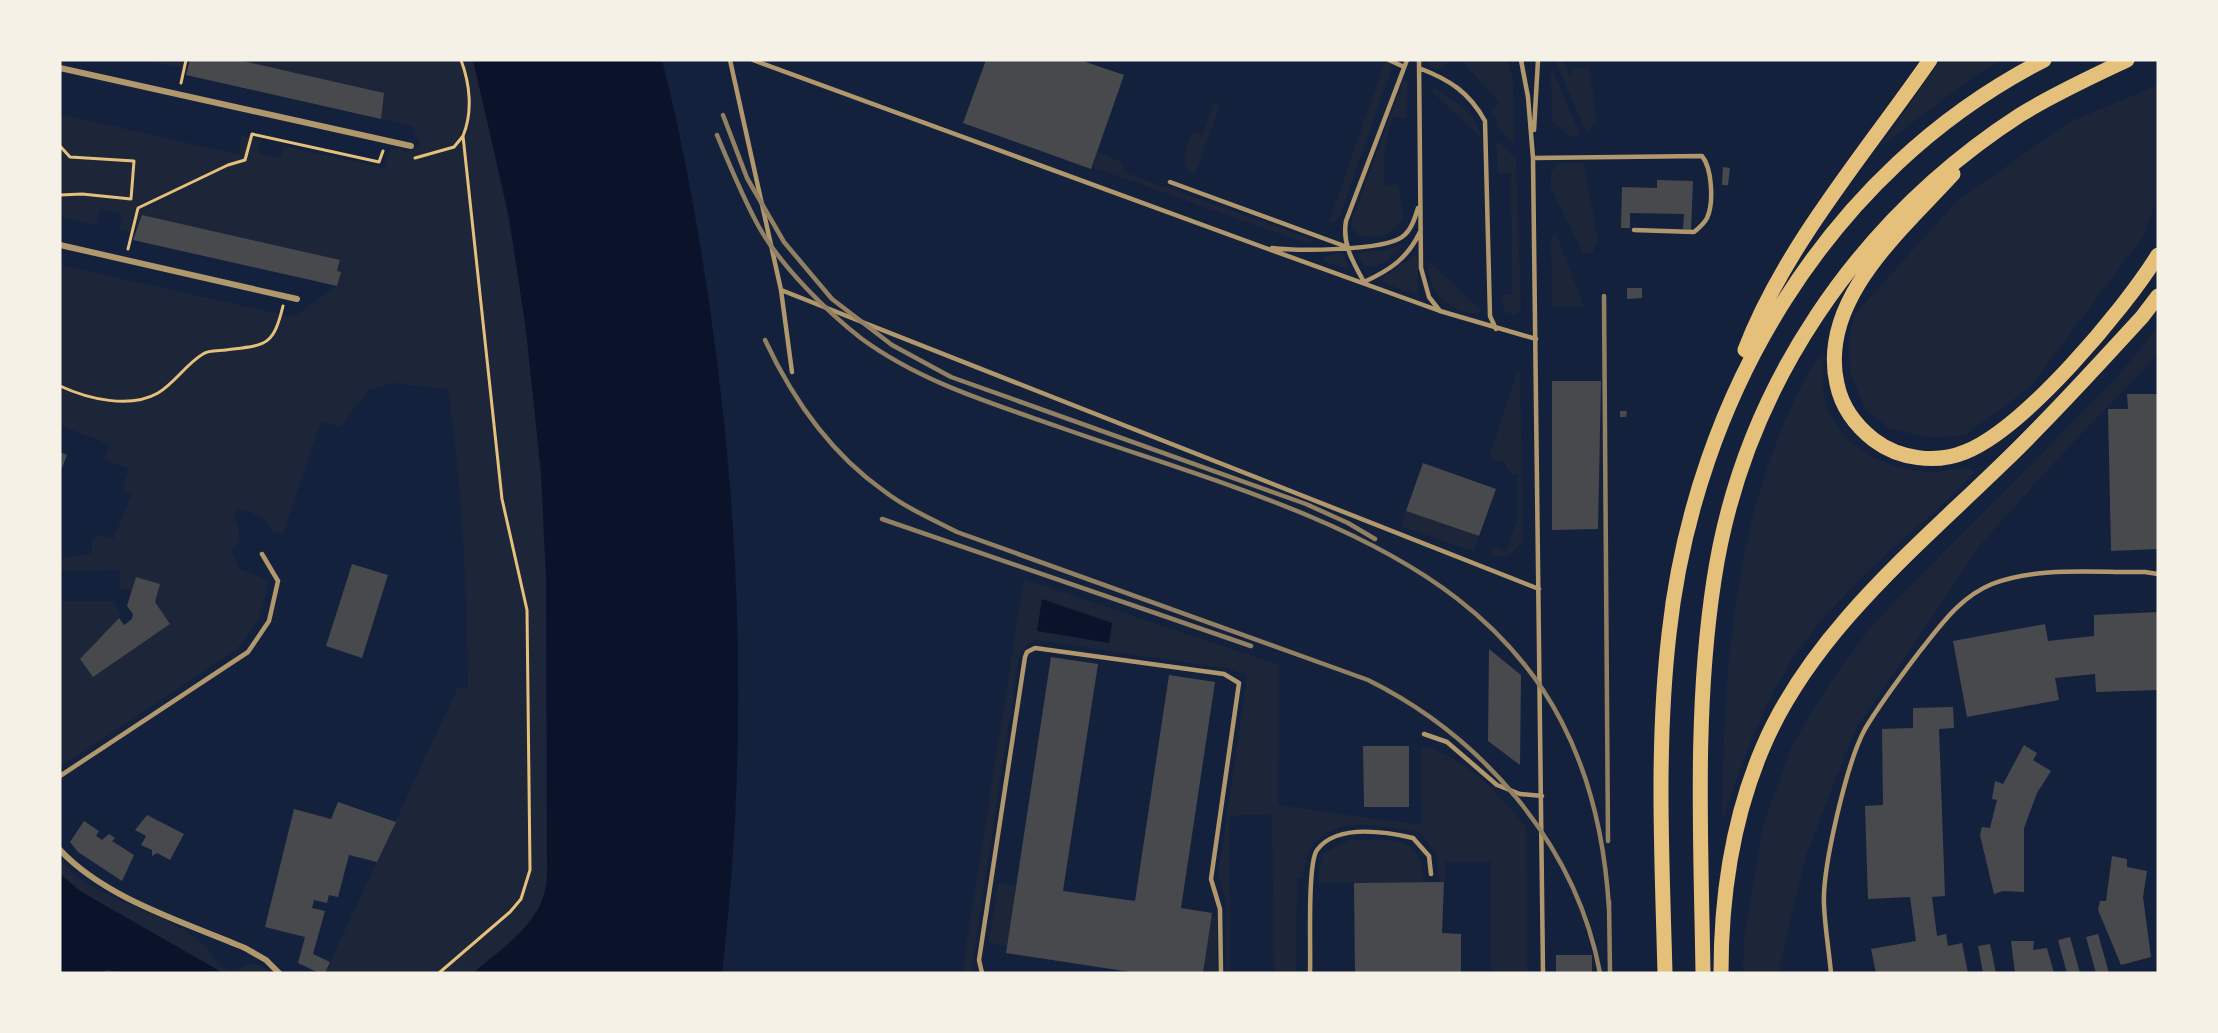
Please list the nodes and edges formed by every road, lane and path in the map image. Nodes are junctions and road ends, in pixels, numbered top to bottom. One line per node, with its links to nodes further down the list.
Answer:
1 (186, 60): 16 (path)
2 (461, 60): 18 (path)
3 (730, 60): 38 (lane)
4 (753, 60): 33 (lane)
5 (1389, 60): 13 (lane)
6 (1407, 60): 13 (lane)
7 (1419, 60): 15 (lane)
8 (1521, 60): 21 (lane)
9 (1536, 60): 21 (lane)
10 (1930, 60): 47 (highway)
11 (2044, 60): 47 (highway)
12 (2127, 60): 17 (highway)
13 (1404, 67): 34 (lane)
14 (60, 68): 16 (street)
15 (1419, 68): 28 (lane); 43 (lane)
16 (179, 94): 20 (street)
17 (1993, 134): 35 (highway); 63 (highway)
18 (463, 136): 23 (path); 57 (path)
19 (60, 146): 27 (path)
20 (411, 146)
21 (1533, 148): 24 (lane)
22 (389, 152): 29 (path)
23 (406, 156)
24 (1533, 158): 30 (lane); 44 (lane)
25 (1170, 182): 34 (lane)
26 (60, 195): 27 (path)
27 (131, 200): 29 (path)
28 (1420, 203): 31 (lane); 34 (lane)
29 (138, 208): 36 (path)
30 (1634, 230)
31 (1420, 232): 37 (lane); 42 (lane)
32 (60, 245): 36 (street)
33 (1260, 246): 34 (lane); 37 (lane)
34 (1347, 247): 37 (lane)
35 (2158, 255)
36 (126, 259): 39 (street)
37 (1364, 282): 42 (lane)
38 (782, 290): 45 (lane); 50 (lane)
39 (285, 296): 41 (street); 46 (path)
40 (2158, 296): 64 (highway)
41 (297, 299)
42 (1440, 310): 43 (lane)
43 (1496, 329): 44 (lane)
44 (1536, 339): 50 (lane)
45 (792, 372)
46 (60, 386)
47 (1721, 420): 62 (highway)
48 (262, 554): 52 (lane)
49 (2158, 574): 65 (lane)
50 (1539, 589): 53 (lane)
51 (1424, 734): 53 (lane)
52 (60, 776)
53 (1542, 796): 61 (lane)
54 (60, 850): 56 (street)
55 (1431, 874): 60 (lane)
56 (279, 973)
57 (439, 973)
58 (982, 973): 59 (lane)
59 (1221, 973)
60 (1310, 973)
61 (1543, 973)
62 (1665, 973)
63 (1704, 973)
64 (1721, 973)
65 (1831, 973)

